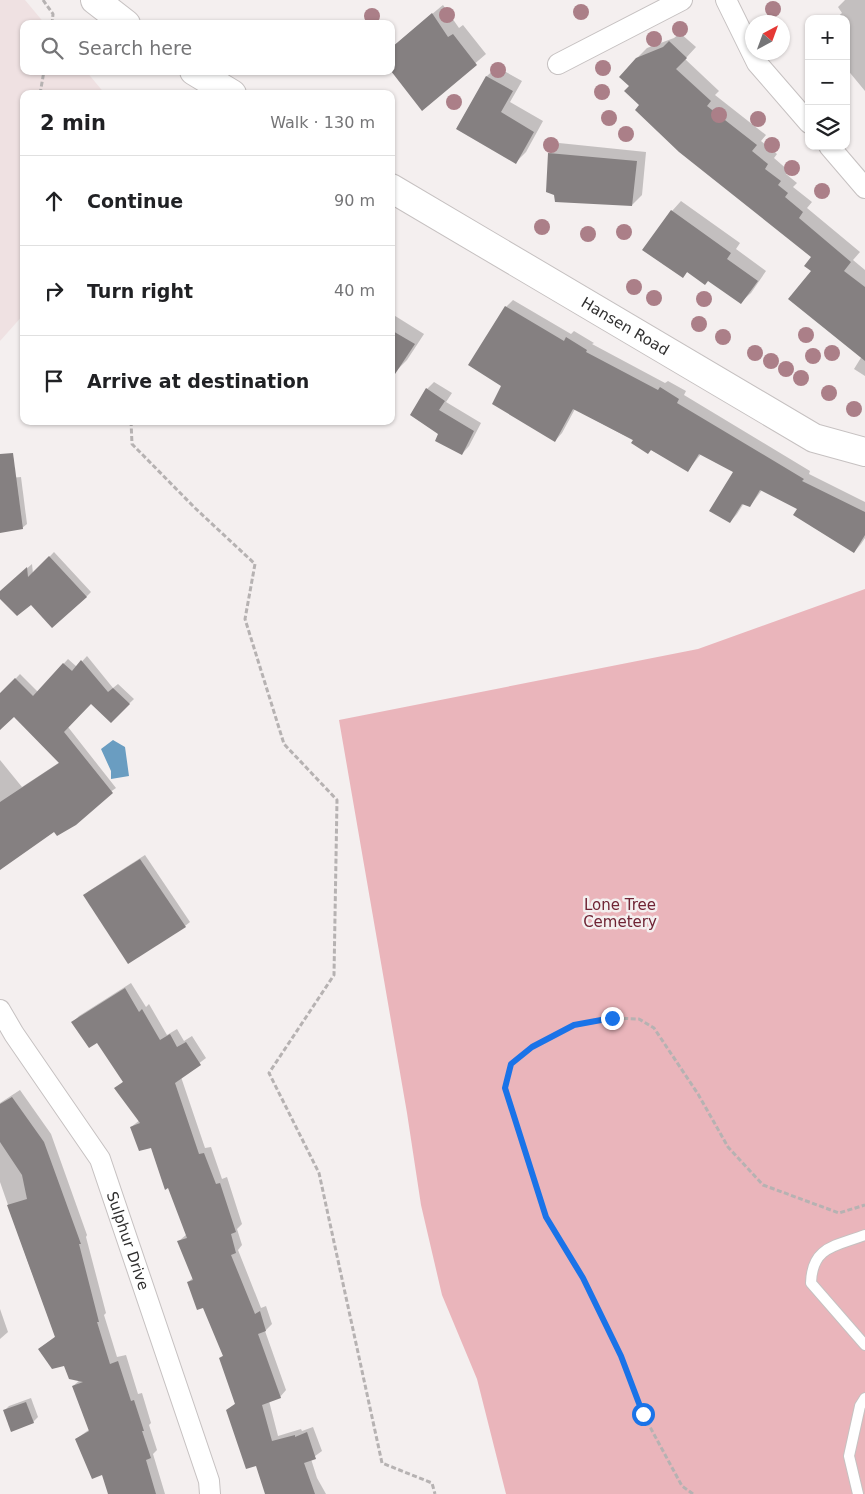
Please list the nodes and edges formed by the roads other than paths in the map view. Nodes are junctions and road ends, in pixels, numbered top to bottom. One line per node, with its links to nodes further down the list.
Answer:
1 (95, 0): 4 (street)
2 (682, 0): 5 (street)
3 (726, 0): 8 (street)
4 (121, 20)
5 (558, 64)
6 (201, 75): 7 (street)
7 (225, 90)
8 (805, 118)
9 (832, 150): 10 (street)
10 (865, 188)
11 (395, 190): 12 (street, Hansen Road)
12 (865, 452)
13 (0, 1010): 14 (street, Sulphur Drive)
14 (7, 1038): 18 (street, Sulphur Drive)
15 (865, 1235): 16 (lane)
16 (865, 1345)
17 (865, 1398): 19 (lane)
18 (210, 1494)
19 (858, 1494)

